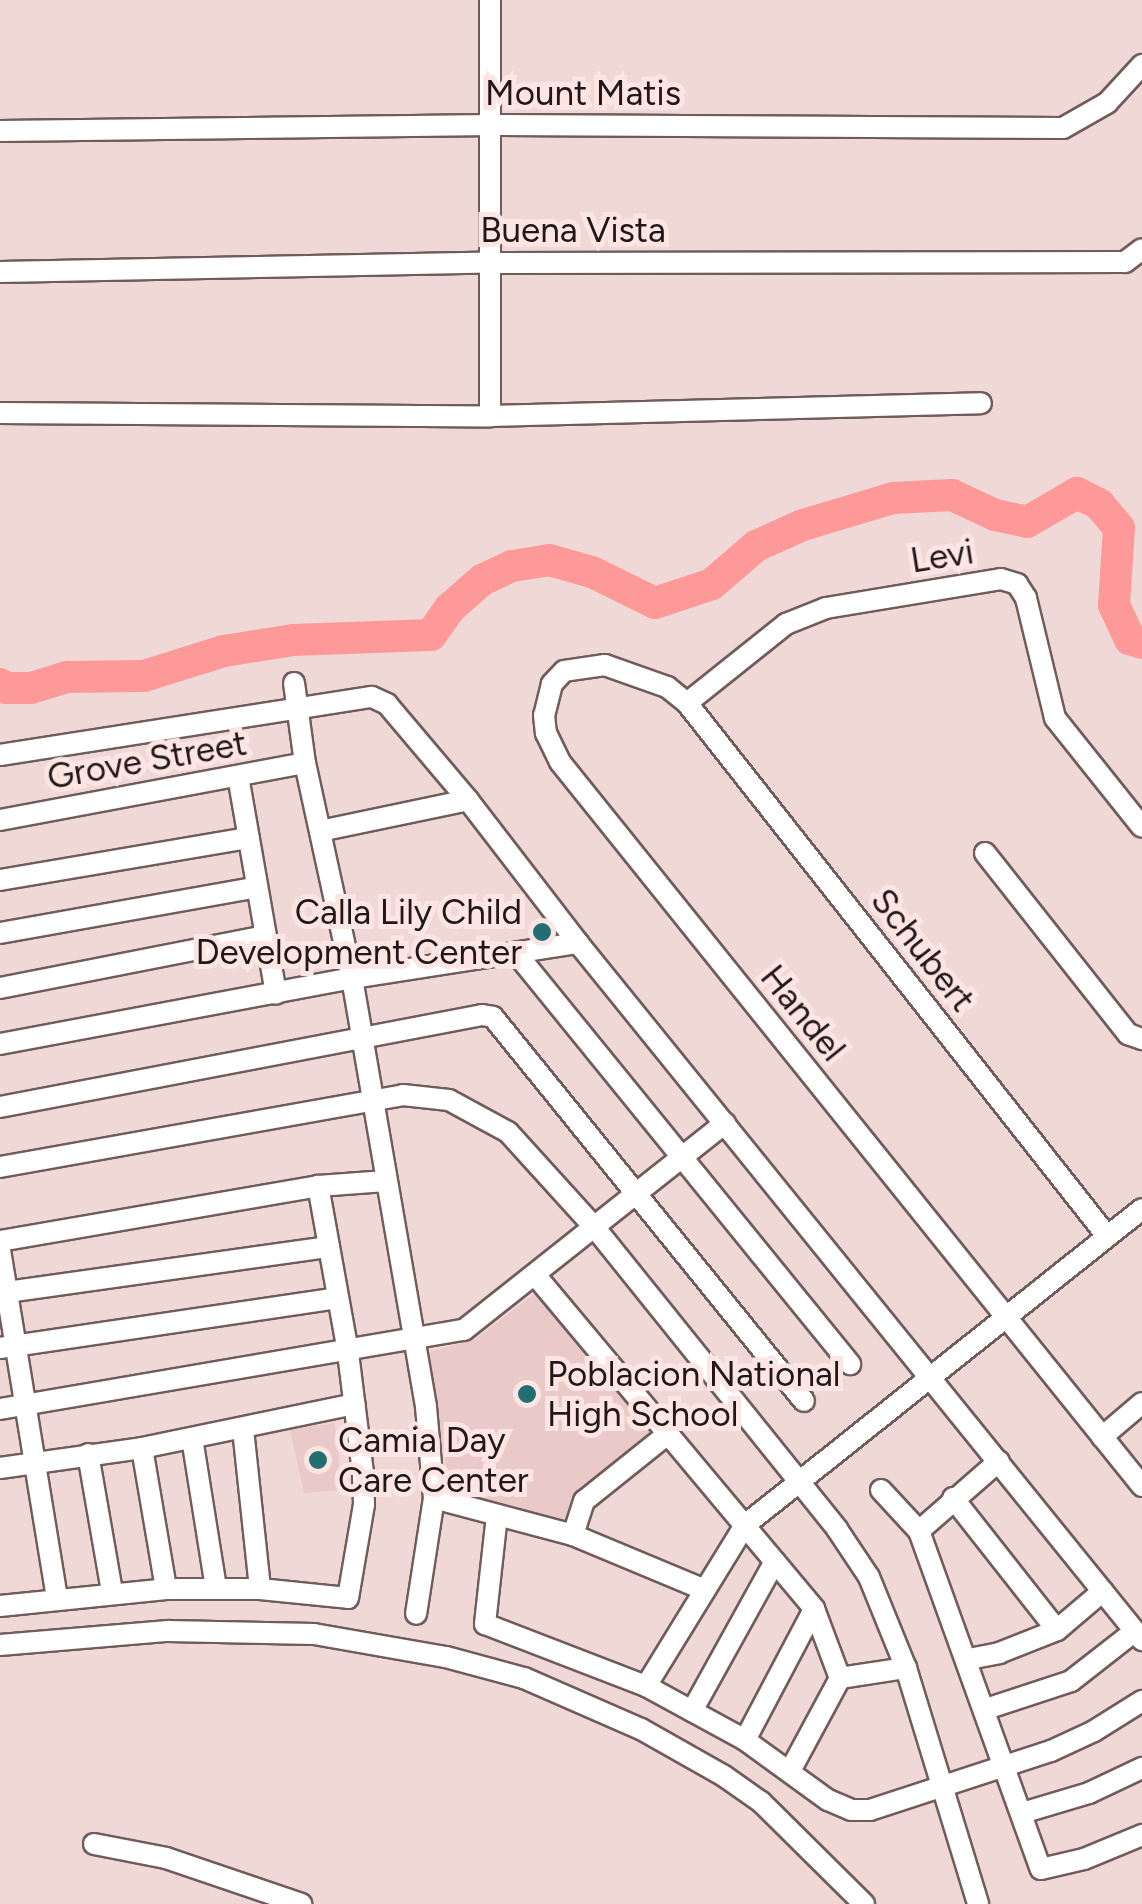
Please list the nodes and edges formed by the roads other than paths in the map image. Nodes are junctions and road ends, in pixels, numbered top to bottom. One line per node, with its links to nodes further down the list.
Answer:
1 (490, 0): 3 (street)
2 (1142, 65): 3 (street, Mount Matis)
3 (493, 125): 4 (street, Mount Matis); 6 (street)
4 (0, 131)
5 (1142, 249): 6 (street, Buena Vista)
6 (490, 263): 7 (street, Buena Vista); 10 (street)
7 (0, 272)
8 (981, 403): 10 (street)
9 (0, 413): 10 (street)
10 (490, 416)
11 (294, 683): 13 (street)
12 (687, 703): 19 (street, Levi); 45 (street, Schubert); 52 (street, Handel)
13 (299, 708): 14 (street); 15 (street); 17 (street)
14 (0, 755)
15 (305, 762): 16 (street, Grove Street); 20 (street)
16 (238, 776): 18 (street, Grove Street); 21 (street)
17 (468, 800): 20 (street); 27 (street)
18 (0, 820)
19 (1142, 828)
20 (320, 831): 29 (street)
21 (248, 838): 23 (street); 24 (street)
22 (985, 853): 32 (street)
23 (0, 880)
24 (257, 886): 25 (street); 26 (street)
25 (0, 933)
26 (265, 936): 30 (street); 31 (street)
27 (578, 943): 28 (street); 37 (street)
28 (516, 953): 29 (street); 38 (street)
29 (352, 978): 31 (street); 33 (street)
30 (0, 988)
31 (276, 994): 34 (street)
32 (1142, 1040)
33 (362, 1041): 35 (street); 36 (street); 42 (street)
34 (0, 1044)
35 (370, 1099): 39 (street); 40 (street); 44 (street)
36 (0, 1106)
37 (725, 1123): 38 (street); 57 (street)
38 (683, 1160): 42 (street); 56 (street)
39 (0, 1167)
40 (386, 1181): 41 (street); 53 (street)
41 (318, 1186): 46 (street); 47 (street)
42 (638, 1196): 44 (street); 58 (street)
43 (1142, 1209): 45 (street)
44 (596, 1229): 49 (street); 72 (street)
45 (1107, 1236): 52 (street)
46 (0, 1241)
47 (329, 1247): 50 (street); 51 (street)
48 (0, 1250): 50 (street)
49 (536, 1276): 53 (street); 64 (street)
50 (4, 1292): 54 (street)
51 (337, 1298): 54 (street); 55 (street)
52 (1008, 1318): 57 (street); 65 (street, Handel)
53 (413, 1340): 55 (street); 75 (street)
54 (9, 1346): 60 (street)
55 (348, 1352): 60 (street); 61 (street)
56 (850, 1364)
57 (932, 1378): 69 (street); 72 (street)
58 (804, 1400)
59 (1142, 1403): 65 (street)
60 (28, 1404): 62 (street); 70 (street)
61 (355, 1404): 63 (street); 84 (street)
62 (0, 1409)
63 (243, 1429): 66 (street); 84 (street)
64 (665, 1436): 78 (street); 80 (street)
65 (1102, 1437): 73 (street, Handel)
66 (192, 1438): 67 (street); 82 (street)
67 (142, 1448): 68 (street); 83 (street)
68 (88, 1454): 70 (street); 87 (street)
69 (998, 1461): 76 (street); 86 (street)
70 (34, 1463): 71 (street); 88 (street)
71 (0, 1468)
72 (800, 1483): 78 (street); 96 (street)
73 (1142, 1486)
74 (881, 1490): 79 (street)
75 (434, 1498): 77 (street); 91 (street)
76 (953, 1498): 79 (street); 92 (street)
77 (497, 1514): 80 (street); 98 (street)
78 (745, 1525): 81 (street); 85 (street)
79 (919, 1531): 95 (street)
80 (573, 1535): 85 (street)
81 (776, 1561): 90 (street); 101 (street)
82 (216, 1588): 83 (street); 84 (street)
83 (166, 1589): 87 (street)
84 (260, 1589)
85 (704, 1590): 98 (street)
86 (1103, 1591): 92 (street); 93 (street)
87 (112, 1592): 88 (street)
88 (57, 1598): 89 (street)
89 (1, 1600)
90 (814, 1609): 97 (street); 102 (street)
91 (416, 1614)
92 (1057, 1630): 95 (street)
93 (1138, 1636): 100 (street)
94 (0, 1646): 112 (street)
95 (969, 1659): 100 (street)
96 (906, 1668): 97 (street); 106 (street)
97 (840, 1678): 105 (street)
98 (646, 1686): 101 (street)
99 (1142, 1701): 103 (street)
100 (986, 1710): 103 (street)
101 (692, 1711): 102 (street)
102 (746, 1740): 105 (street)
103 (1005, 1765): 106 (street); 107 (street)
104 (1142, 1768): 107 (street)
105 (790, 1772): 106 (street)
106 (942, 1788): 110 (street)
107 (1022, 1813): 108 (street)
108 (1142, 1835)
109 (94, 1844): 111 (street)
110 (976, 1898)
111 (301, 1904)
112 (864, 1904)

